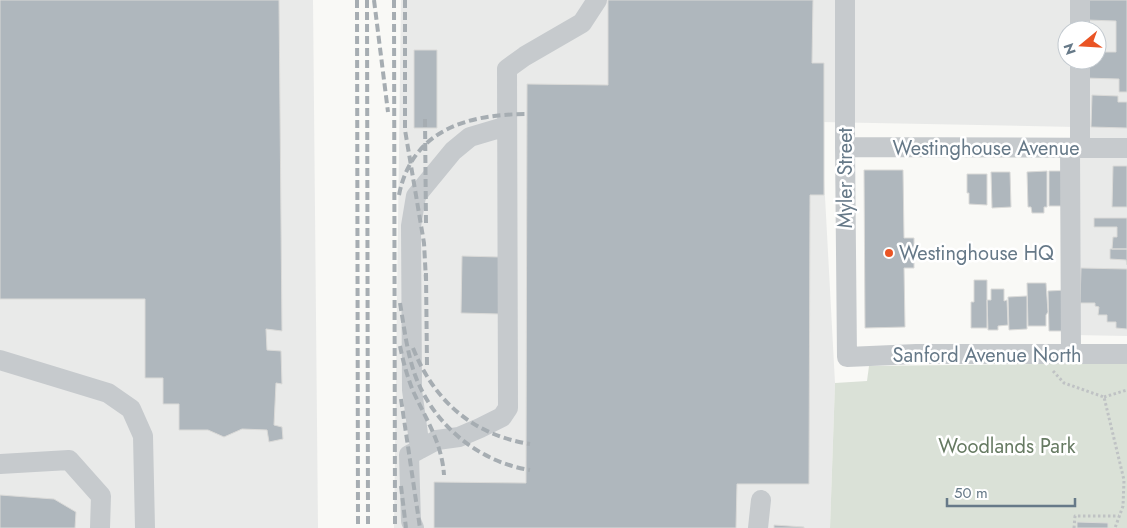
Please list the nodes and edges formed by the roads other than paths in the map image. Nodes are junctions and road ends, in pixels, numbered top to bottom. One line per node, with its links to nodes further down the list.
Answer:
1 (597, 0): 6 (street)
2 (845, 0): 7 (street, Myler Street)
3 (1080, 0): 4 (street)
4 (1080, 20)
5 (1079, 70): 9 (street)
6 (506, 126): 14 (street); 14 (street)
7 (844, 147): 9 (street, Westinghouse Avenue); 12 (street, Myler Street)
8 (1127, 148): 9 (street, Westinghouse Avenue)
9 (1075, 149): 10 (street)
10 (1061, 353): 11 (street, Sanford Avenue North); 12 (street, Sanford Avenue North)
11 (1127, 354)
12 (846, 357)
13 (0, 360): 18 (street)
14 (420, 449): 19 (street)
15 (0, 464): 17 (street)
16 (761, 500): 20 (street)
17 (100, 528)
18 (145, 528)
19 (414, 528)
20 (758, 528)

